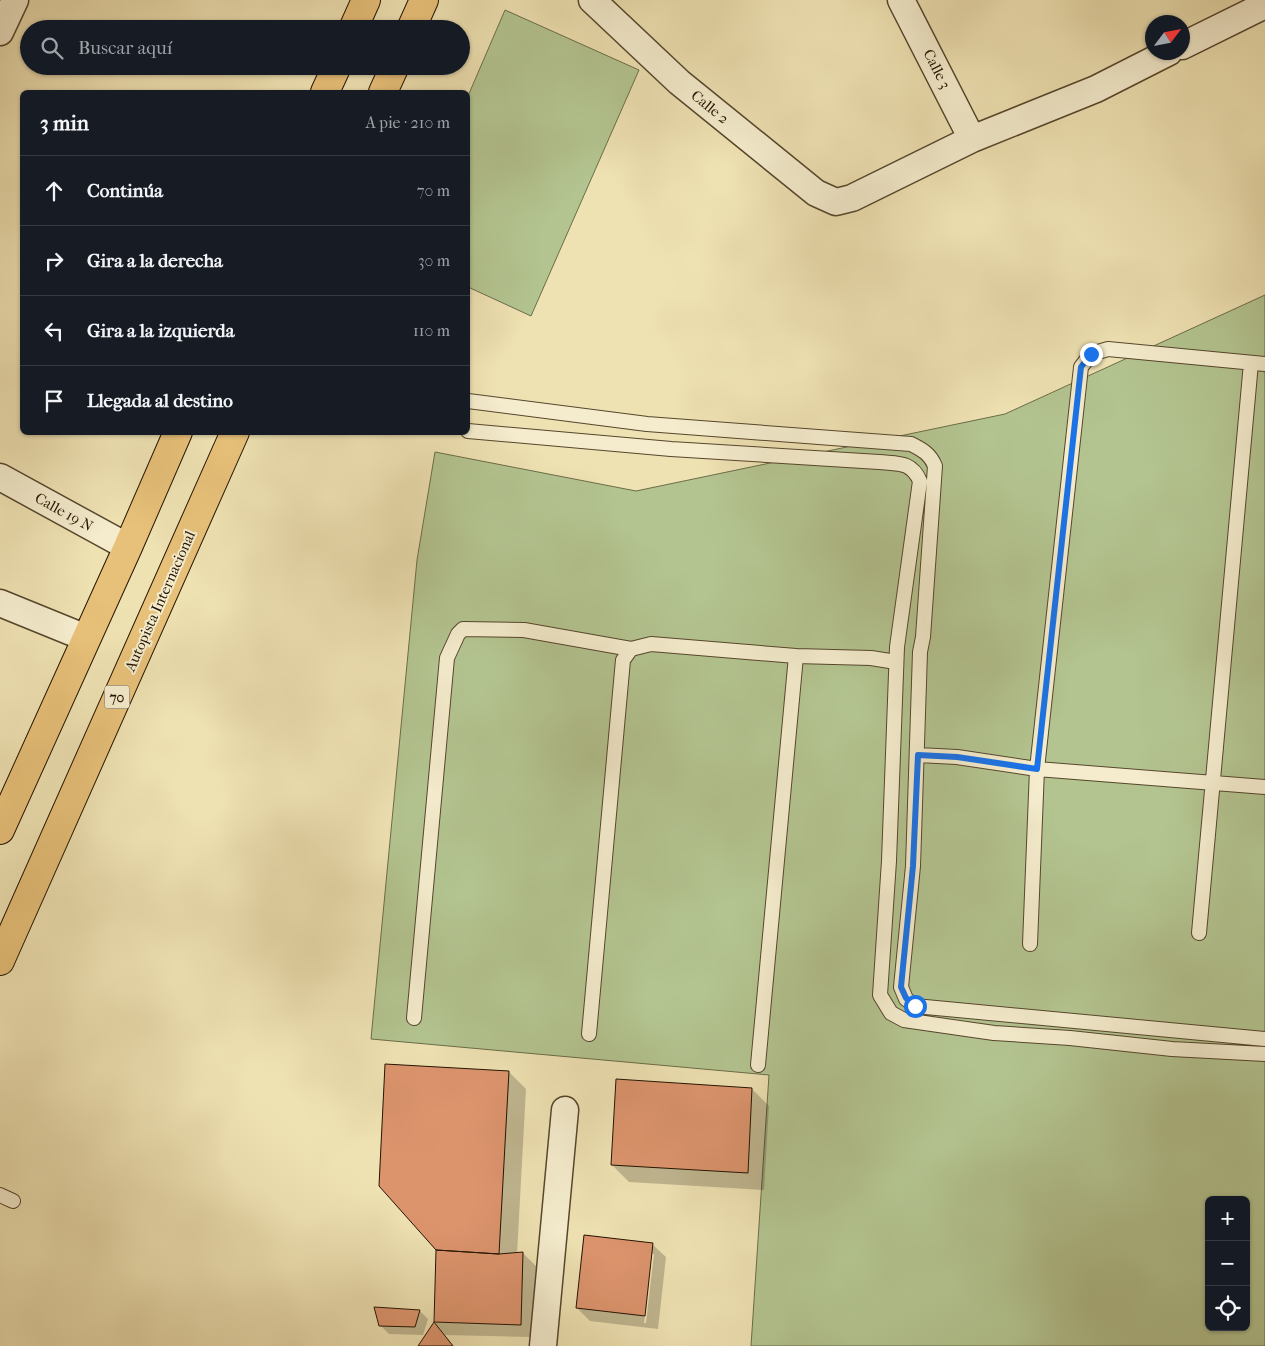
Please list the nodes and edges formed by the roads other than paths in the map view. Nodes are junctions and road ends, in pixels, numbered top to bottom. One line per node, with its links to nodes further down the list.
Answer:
1 (15, 0): 9 (street)
2 (366, 0): 7 (highway)
3 (424, 0): 8 (highway)
4 (592, 0): 16 (street, Calle 2)
5 (901, 0): 16 (street, Calle 3)
6 (1261, 8): 10 (street)
7 (357, 20)
8 (416, 20)
9 (0, 32)
10 (1190, 42)
11 (1153, 60): 16 (street)
12 (333, 75): 14 (highway)
13 (391, 75): 15 (highway)
14 (326, 90)
15 (384, 90)
16 (972, 139)
17 (1251, 363): 18 (lane); 33 (lane); 34 (lane)
18 (1265, 364)
19 (470, 401): 23 (lane)
20 (470, 431): 24 (lane)
21 (177, 435): 26 (highway)
22 (234, 435): 41 (highway, Autopista Internacional / 70)
23 (931, 456): 24 (lane); 32 (lane)
24 (917, 473): 31 (lane)
25 (0, 477): 26 (street, Calle 19 N)
26 (128, 547): 28 (highway)
27 (0, 603): 28 (street)
28 (86, 638): 36 (highway)
29 (631, 649): 30 (lane); 42 (lane); 43 (lane)
30 (796, 656): 31 (lane); 46 (lane)
31 (896, 662): 37 (lane)
32 (918, 755): 33 (lane); 38 (lane)
33 (1037, 769): 34 (lane); 40 (lane)
34 (1214, 783): 35 (lane); 39 (lane)
35 (1265, 786)
36 (0, 830)
37 (889, 862): 38 (lane); 45 (lane)
38 (913, 866): 44 (lane)
39 (1199, 933)
40 (1030, 944)
41 (0, 961)
42 (414, 1018)
43 (589, 1034)
44 (1265, 1039)
45 (1265, 1054)
46 (758, 1065)
47 (565, 1110): 50 (street)
48 (0, 1196): 49 (lane)
49 (13, 1201)
50 (543, 1346)

